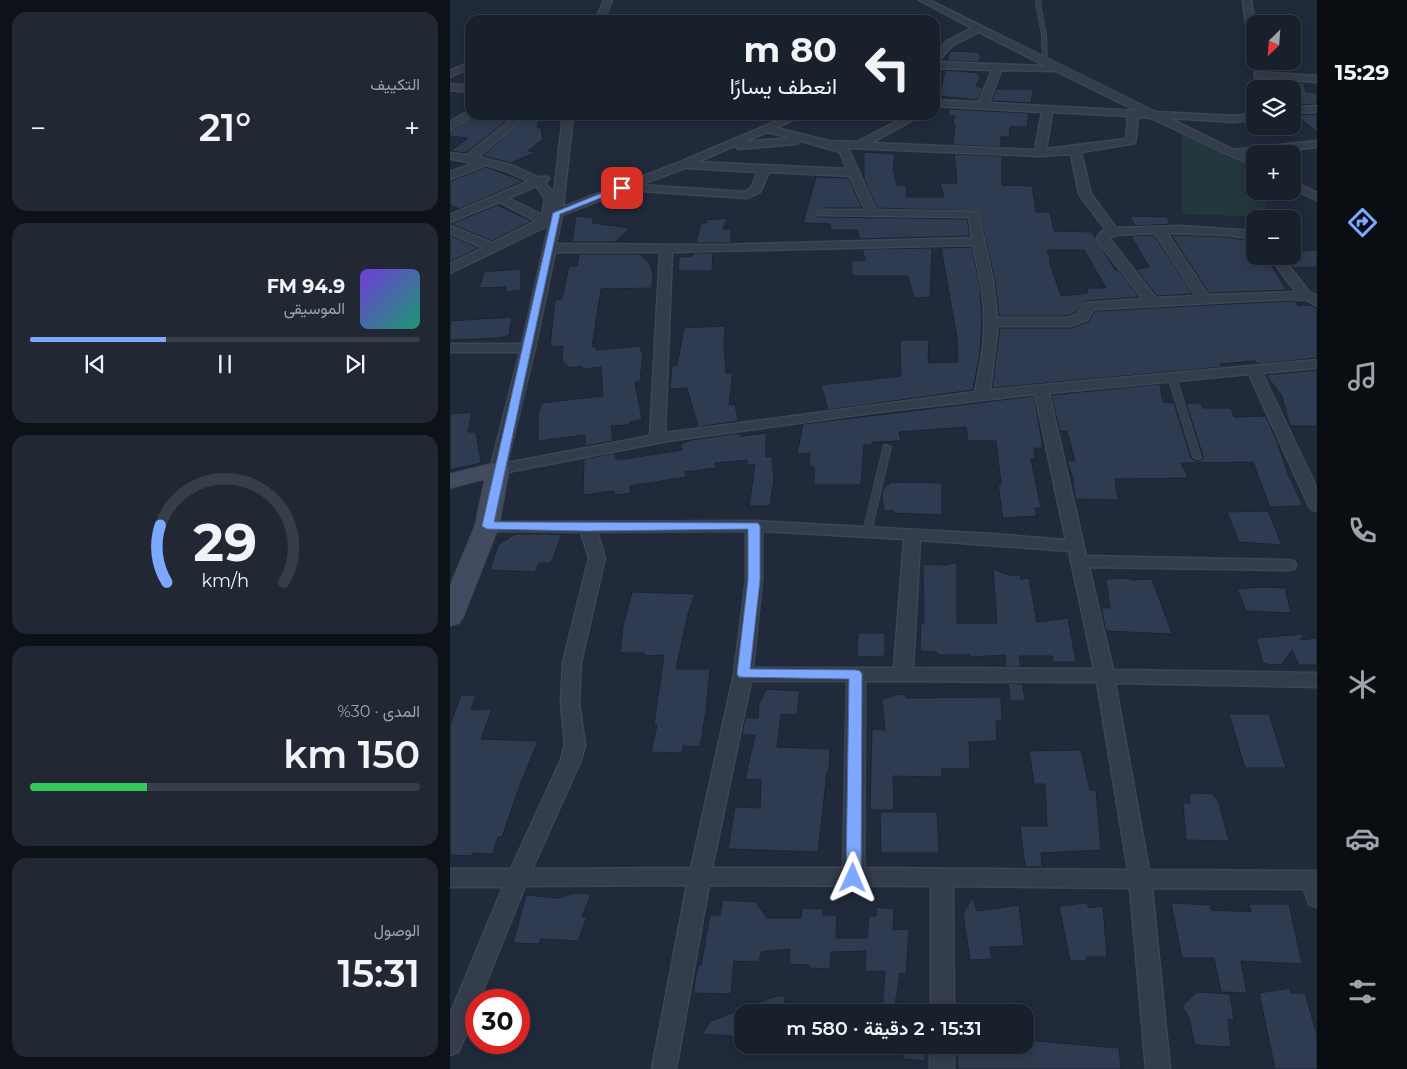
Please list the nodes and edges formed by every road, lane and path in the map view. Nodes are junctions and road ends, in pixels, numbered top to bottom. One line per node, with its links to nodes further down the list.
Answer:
1 (608, 0): 5 (street)
2 (923, 0): 7 (street)
3 (1039, 0): 9 (lane)
4 (1247, 0): 6 (street)
5 (602, 15)
6 (1249, 15)
7 (979, 28): 8 (street); 9 (street)
8 (940, 54)
9 (1045, 62): 13 (street)
10 (940, 66): 12 (street)
11 (465, 67): 15 (street)
12 (998, 67): 13 (street); 20 (street)
13 (1061, 70): 25 (street)
14 (1258, 70): 16 (street)
15 (450, 74)
16 (1317, 78)
17 (451, 87): 18 (street)
18 (465, 88)
19 (940, 104): 20 (street)
20 (984, 105): 21 (street)
21 (1048, 108): 24 (street); 40 (street)
22 (1317, 109): 23 (street)
23 (1301, 110)
24 (1133, 113): 25 (street); 39 (street)
25 (1155, 115): 27 (street); 41 (street)
26 (465, 117): 32 (street)
27 (1246, 117)
28 (517, 120): 43 (street)
29 (567, 120): 49 (street)
30 (787, 120): 33 (street)
31 (909, 120): 37 (street)
32 (450, 128)
33 (766, 129): 34 (street); 38 (street)
34 (809, 139): 35 (street); 38 (street)
35 (829, 144): 37 (street); 48 (street)
36 (1317, 144): 41 (street)
37 (858, 145): 40 (street)
38 (724, 147): 46 (street)
39 (1075, 150): 40 (street); 62 (street)
40 (1040, 152)
41 (1234, 152): 44 (street)
42 (450, 156): 43 (street)
43 (469, 159): 45 (street)
44 (1246, 159)
45 (485, 162): 50 (street); 51 (street)
46 (682, 165): 47 (street); 52 (street)
47 (765, 169): 48 (street); 52 (street)
48 (855, 173): 57 (street)
49 (560, 174): 51 (street); 59 (street)
50 (450, 176)
51 (537, 182): 55 (street); 59 (street)
52 (622, 188): 59 (street)
53 (1301, 189): 54 (street)
54 (1317, 197)
55 (499, 198): 58 (street); 59 (street)
56 (822, 213): 57 (street)
57 (872, 214): 64 (street)
58 (450, 219)
59 (552, 219): 65 (street); 66 (street)
60 (450, 229): 65 (street)
61 (1160, 231): 62 (street); 63 (street); 71 (street)
62 (1112, 232): 72 (street)
63 (1246, 233)
64 (977, 241): 67 (street); 73 (street)
65 (494, 248): 69 (street)
66 (549, 248): 67 (street); 75 (street)
67 (666, 248): 81 (street)
68 (1283, 265): 70 (street)
69 (450, 269)
70 (1311, 299): 71 (street)
71 (1205, 300): 72 (street)
72 (1153, 303): 73 (street)
73 (992, 322): 80 (street)
74 (450, 348): 75 (street)
75 (528, 348): 84 (street)
76 (1317, 364): 77 (street)
77 (1254, 370): 78 (street); 86 (street)
78 (1172, 377): 79 (street); 83 (lane)
79 (1041, 390): 80 (street); 92 (street)
80 (982, 395): 81 (street)
81 (657, 439): 84 (street)
82 (888, 447): 90 (lane)
83 (1197, 457)
84 (498, 469): 85 (main road); 87 (main road)
85 (450, 482): 87 (main road)
86 (1317, 506)
87 (489, 515): 89 (street); 94 (main road)
88 (754, 526): 89 (street); 90 (street); 95 (street)
89 (587, 527): 100 (street)
90 (867, 532): 91 (street)
91 (912, 534): 92 (street); 97 (street)
92 (1076, 554): 93 (street); 98 (street)
93 (1288, 565)
94 (450, 617)
95 (743, 674): 96 (street); 101 (street)
96 (856, 674): 97 (street); 103 (street)
97 (902, 674): 98 (street)
98 (1105, 676): 99 (street); 105 (street)
99 (1317, 680)
100 (518, 876): 101 (street); 102 (street); 108 (street)
101 (700, 876): 103 (street); 110 (street)
102 (450, 878)
103 (853, 878): 104 (street)
104 (942, 878): 105 (street); 107 (street)
105 (1140, 878): 106 (street); 112 (street)
106 (1316, 886)
107 (942, 1004)
108 (450, 1044)
109 (942, 1054): 111 (street)
110 (664, 1069)
111 (942, 1069)
112 (1158, 1069)

